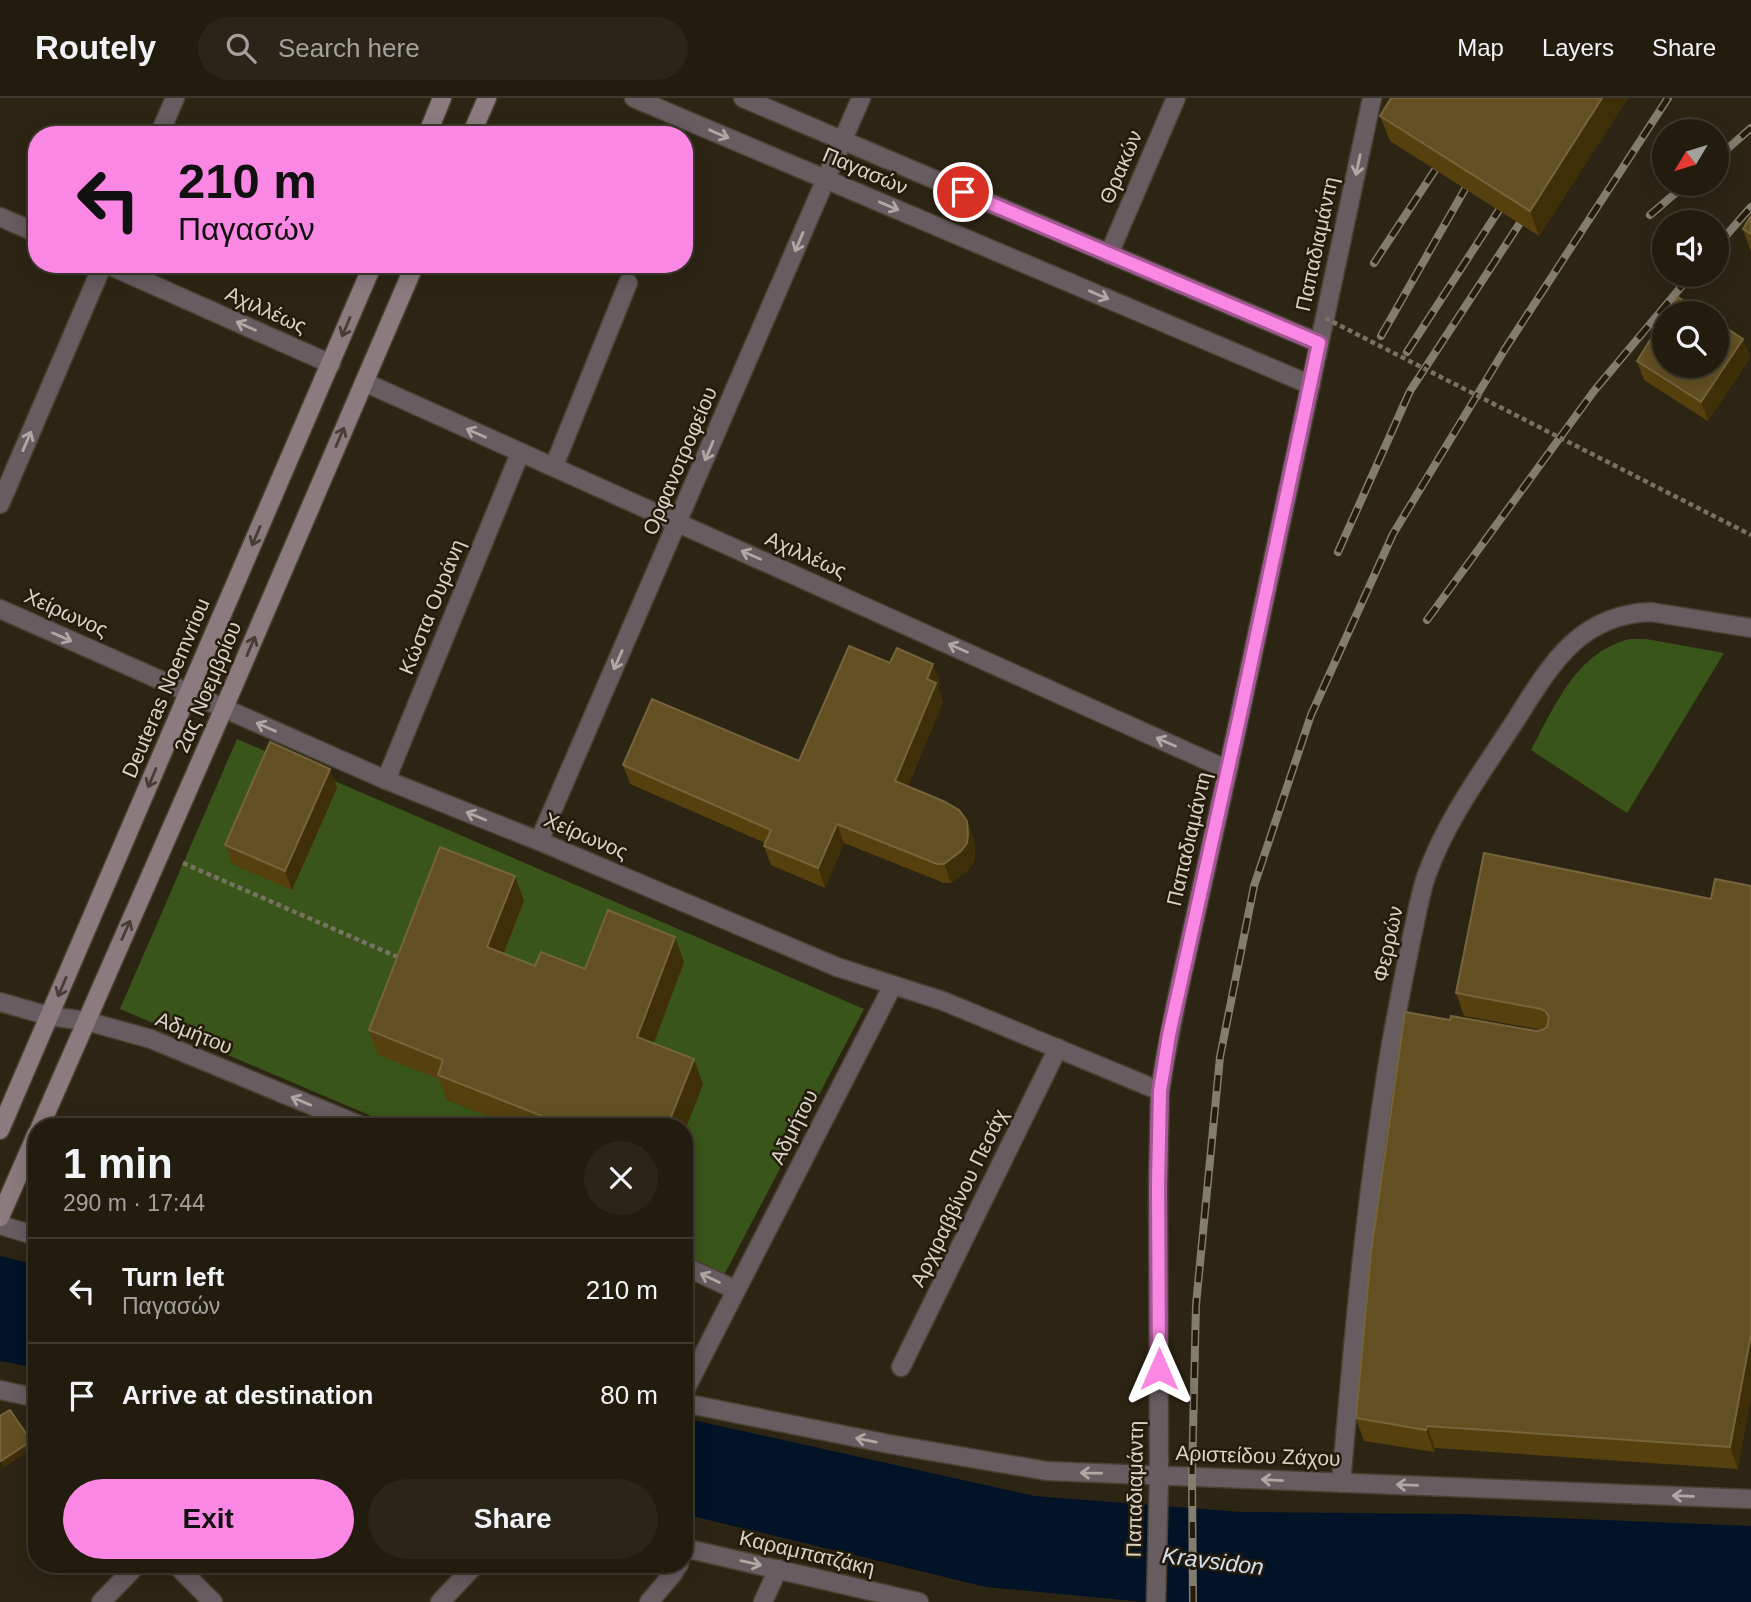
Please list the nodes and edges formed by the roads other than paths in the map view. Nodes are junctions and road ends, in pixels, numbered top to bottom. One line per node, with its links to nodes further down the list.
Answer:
1 (175, 98): 9 (street)
2 (442, 98): 10 (main road)
3 (486, 98): 11 (main road)
4 (634, 98): 13 (street, Παγασών, one-way to 13)
5 (743, 98): 12 (street, Παγασών)
6 (861, 98): 12 (street, Ορφανοτροφείου)
7 (1176, 98): 16 (street, Θρακών)
8 (1372, 98): 22 (street, Παπαδιαμάντη, one-way to 22)
9 (163, 126)
10 (431, 126)
11 (475, 126)
12 (843, 141): 13 (street, Ορφανοτροφείου); 16 (street, Παγασών)
13 (827, 180): 25 (street, Παγασών, one-way to 25); 29 (street, Ορφανοτροφείου, one-way to 29)
14 (0, 217): 15 (street)
15 (28, 229)
16 (1109, 254): 22 (street, Παγασών)
17 (100, 273): 28 (street, one-way to 17)
18 (124, 273): 23 (street, Αχιλλέως, one-way to 18)
19 (369, 273): 23 (main road, Deuteras Noemvriou, one-way to 23)
20 (411, 273): 24 (main road, 2ας Νοεμβρίου)
21 (628, 283): 27 (street)
22 (1319, 343): 25 (street, Παπαδιαμάντη)
23 (331, 364): 32 (main road, Deuteras Noemvriou, one-way to 32)
24 (364, 382): 26 (street, Αχιλλέως, one-way to 24); 33 (main road, 2ας Νοεμβρίου, one-way to 24)
25 (1311, 385): 34 (street, Παπαδιαμάντη)
26 (520, 453): 27 (street, Αχιλλέως); 35 (street, Κώστα Ουράνη)
27 (554, 466): 29 (street, Αχιλλέως)
28 (0, 504)
29 (678, 522): 34 (street, Αχιλλέως, one-way to 29); 36 (street, Ορφανοτροφείου, one-way to 36)
30 (0, 609): 32 (street, Χείρωνος, one-way to 32)
31 (1751, 628): 58 (street, Φερρών)
32 (188, 693): 33 (street, Χείρωνος); 39 (main road, Deuteras Noemvriou, one-way to 39)
33 (223, 708): 35 (street, Χείρωνος, one-way to 33); 40 (main road, 2ας Νοεμβρίου, one-way to 33)
34 (1228, 770): 42 (street, Παπαδιαμάντη)
35 (386, 780): 36 (street, Χείρωνος, one-way to 35)
36 (539, 841): 37 (street, Χείρωνος)
37 (892, 985): 41 (street, Χείρωνος); 51 (street, Αδμήτου)
38 (0, 1002): 39 (street, Αδμήτου)
39 (49, 1016): 40 (street, Αδμήτου); 45 (main road, Deuteras Noemvriou)
40 (86, 1021): 43 (main road, 2ας Νοεμβρίου); 44 (street, Αδμήτου, one-way to 40)
41 (1058, 1048): 42 (street, Χείρωνος); 52 (street, Αρχιραββίνου Πεσάχ)
42 (1160, 1091): 57 (street, Παπαδιαμάντη)
43 (44, 1118)
44 (341, 1118)
45 (0, 1130)
46 (28, 1153): 47 (main road)
47 (0, 1217)
48 (0, 1225): 49 (street)
49 (28, 1233)
50 (693, 1270): 51 (street, one-way to 50)
51 (736, 1290): 53 (street, Αδμήτου)
52 (901, 1367)
53 (693, 1374)
54 (0, 1390): 55 (street)
55 (28, 1396)
56 (693, 1405): 57 (street, Αριστείδου Ζάχου, one-way to 56)
57 (1159, 1475): 58 (street, Αριστείδου Ζάχου, one-way to 57); 72 (street, Παπαδιαμάντη)
58 (1341, 1483): 59 (street, Αριστείδου Ζάχου, one-way to 58)
59 (1751, 1499)
60 (693, 1553): 61 (street, Καραμπατζάκη, one-way to 61)
61 (778, 1569): 70 (street); 71 (street, Καραμπατζάκη)
62 (129, 1573): 66 (street)
63 (184, 1573): 67 (street)
64 (467, 1573): 68 (street)
65 (673, 1573): 69 (street)
66 (101, 1602)
67 (213, 1602)
68 (440, 1602)
69 (649, 1602)
70 (763, 1602)
71 (919, 1602)
72 (1156, 1602)

